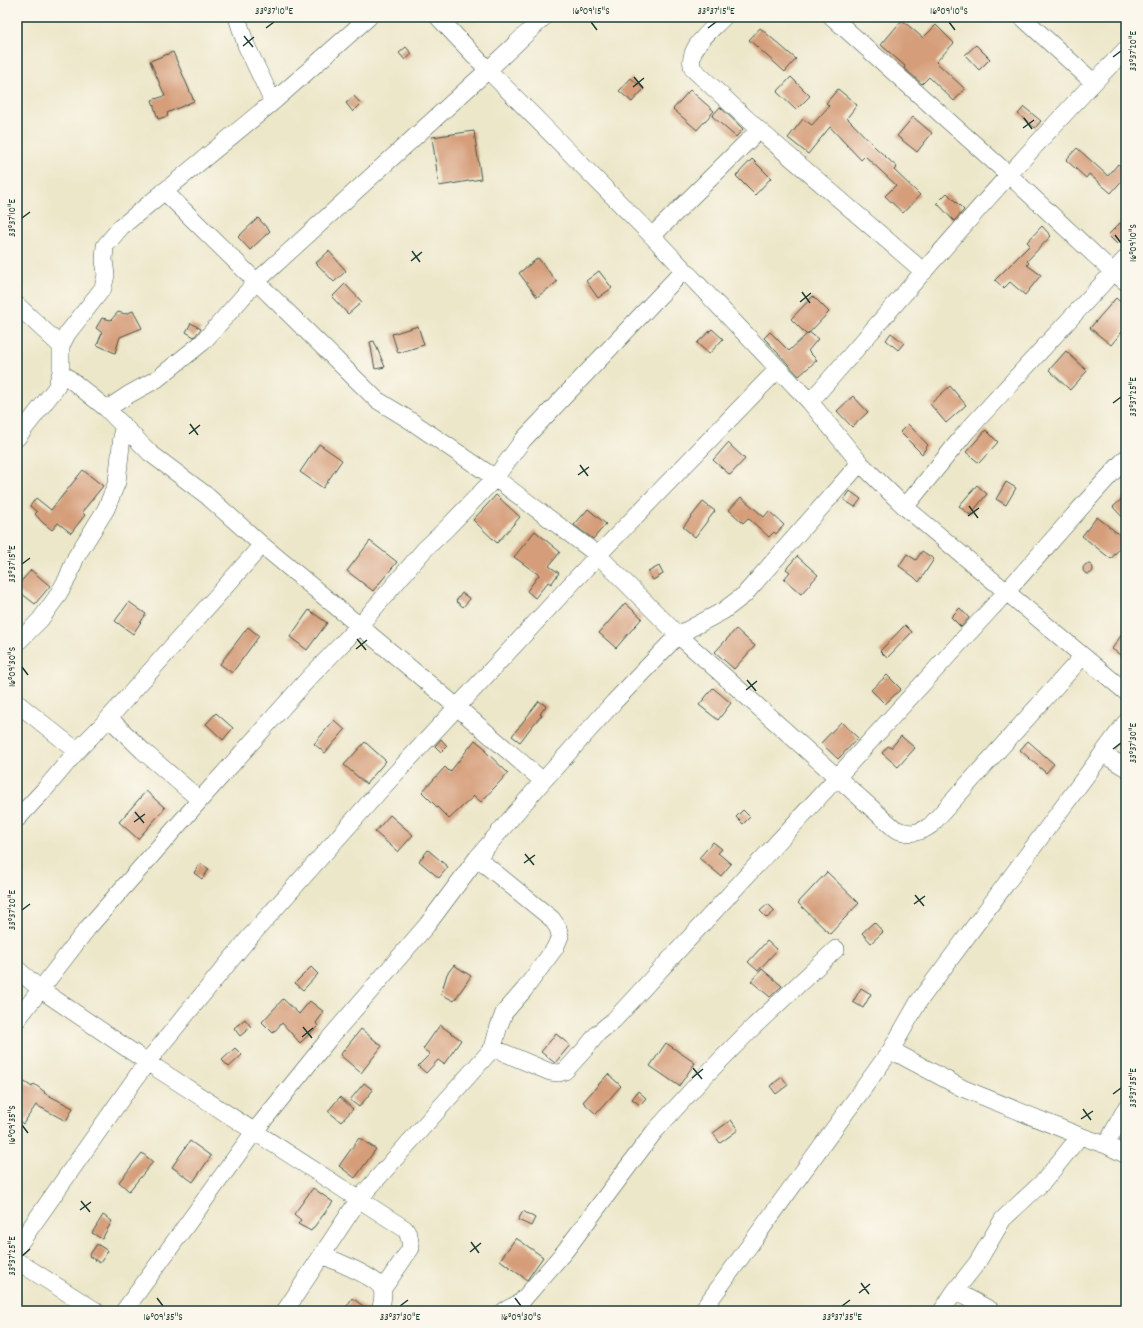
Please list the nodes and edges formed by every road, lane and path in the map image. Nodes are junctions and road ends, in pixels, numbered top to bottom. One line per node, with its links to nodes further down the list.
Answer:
1 (237, 17): 11 (street)
2 (369, 17): 11 (street)
3 (438, 17): 9 (street)
4 (544, 17): 9 (street)
5 (724, 17): 12 (street)
6 (832, 17): 13 (street)
7 (1022, 17): 10 (street)
8 (1126, 48): 10 (street)
9 (488, 70): 15 (street); 20 (street)
10 (1093, 82): 13 (street)
11 (273, 102): 14 (street)
12 (759, 130): 15 (street); 18 (street)
13 (1009, 175): 18 (street); 19 (street)
14 (164, 191): 20 (street); 22 (street)
15 (652, 236): 17 (street)
16 (1126, 258): 19 (street)
17 (684, 270): 23 (street); 31 (street)
18 (924, 272): 25 (street)
19 (1120, 277): 32 (street)
20 (256, 282): 26 (street); 31 (street)
21 (17, 305): 22 (street)
22 (61, 346): 24 (street)
23 (778, 369): 25 (street); 34 (street)
24 (61, 372): 26 (street); 28 (street)
25 (810, 402): 30 (street)
26 (107, 409): 27 (street)
27 (123, 427): 33 (street); 38 (street)
28 (17, 438)
29 (1126, 458): 35 (street)
30 (860, 463): 32 (street); 37 (street)
31 (495, 478): 34 (street); 36 (street)
32 (905, 507): 35 (street)
33 (262, 544): 36 (street); 43 (street)
34 (598, 555): 37 (street); 42 (street)
35 (1007, 592): 39 (street); 48 (street)
36 (360, 625): 42 (street); 50 (street)
37 (678, 635): 48 (street); 49 (street)
38 (17, 643)
39 (1083, 656): 40 (street); 48 (street)
40 (1126, 692)
41 (17, 703): 45 (street)
42 (457, 707): 49 (street); 59 (street)
43 (109, 718): 45 (street); 50 (street)
44 (1126, 722): 46 (street)
45 (77, 751): 51 (street)
46 (1103, 754): 47 (street); 58 (street)
47 (1126, 768)
48 (838, 777): 57 (street)
49 (543, 781): 52 (street)
50 (200, 800): 55 (street)
51 (17, 819)
52 (477, 858): 57 (street); 61 (street)
53 (836, 949): 75 (street)
54 (17, 969): 55 (street)
55 (40, 989): 56 (street); 59 (street)
56 (17, 1020)
57 (493, 1048): 65 (street)
58 (891, 1050): 62 (street); 76 (street)
59 (147, 1062): 61 (street); 66 (street)
60 (1126, 1108): 63 (street)
61 (254, 1132): 65 (street); 72 (street)
62 (1080, 1136): 63 (street); 70 (street)
63 (1106, 1145): 64 (street)
64 (1126, 1155)
65 (359, 1199): 67 (street); 69 (street)
66 (17, 1247)
67 (322, 1255): 69 (street); 73 (street)
68 (17, 1261): 71 (street)
69 (382, 1290): 74 (street)
70 (955, 1291): 77 (street); 78 (street)
71 (96, 1311)
72 (124, 1311)
73 (285, 1311)
74 (380, 1311)
75 (504, 1311)
76 (702, 1311)
77 (942, 1311)
78 (992, 1311)

